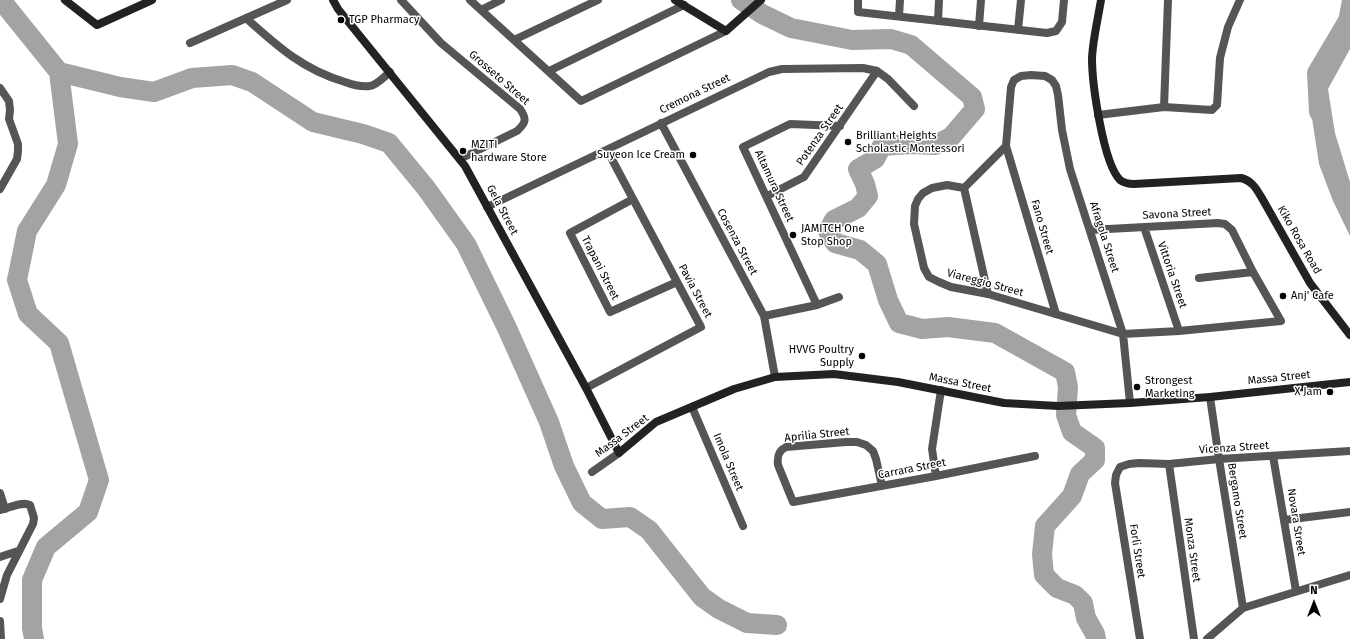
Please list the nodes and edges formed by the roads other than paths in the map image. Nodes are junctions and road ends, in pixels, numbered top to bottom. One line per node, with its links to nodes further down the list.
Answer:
1 (65, 0): 2 (street)
2 (152, 0)
3 (287, 0): 23 (street)
4 (333, 0): 32 (street, Gela Street)
5 (401, 0): 43 (street, Grosseto Street)
6 (470, 0): 21 (street)
7 (501, 0): 21 (street)
8 (598, 0): 28 (street)
9 (675, 0): 20 (street)
10 (760, 0): 27 (street)
11 (858, 0): 22 (street)
12 (900, 0): 22 (street)
13 (939, 0): 24 (street)
14 (981, 0): 25 (street)
15 (1021, 0): 26 (street)
16 (1064, 0): 26 (street)
17 (1101, 0): 36 (street)
18 (1168, 0): 35 (street)
19 (1240, 0): 35 (street)
20 (684, 6): 27 (street); 30 (street)
21 (481, 10): 28 (street)
22 (898, 16): 24 (street)
23 (246, 18): 29 (street); 32 (street)
24 (938, 21): 25 (street)
25 (979, 26): 26 (street)
26 (1018, 30)
27 (726, 31): 30 (street)
28 (514, 40): 30 (street)
29 (190, 43)
30 (549, 71)
31 (877, 71): 34 (street); 39 (street, Cremona Street); 40 (street, Potenza Street)
32 (390, 72): 43 (street, Gela Street)
33 (0, 88): 37 (street)
34 (914, 106)
35 (1164, 107): 36 (street)
36 (1098, 115): 62 (street, Kiko Rosa Road)
37 (9, 119): 38 (street); 45 (street)
38 (0, 122)
39 (661, 123): 42 (street, Cremona Street); 58 (street, Cosenza Street)
40 (840, 126): 46 (street, Potenza Street); 46 (street, Altamura Street)
41 (1006, 146): 44 (street); 50 (street, Afragola Street); 57 (street, Fano Street)
42 (607, 150): 47 (street, Pavia Street); 48 (street, Cremona Street)
43 (460, 159): 48 (street, Gela Street)
44 (964, 188): 54 (street); 54 (street, Viareggio Street)
45 (0, 189)
46 (767, 196): 56 (street, Altamura Street)
47 (633, 199): 53 (street, Pavia Street); 53 (street, Trapani Street)
48 (487, 206): 65 (street, Gela Street)
49 (1144, 227): 50 (street, Savona Street); 51 (street, Savona Street); 60 (street, Vittoria Street)
50 (1090, 230): 61 (street, Afragola Street)
51 (1253, 272): 52 (street); 59 (street, Savona Street)
52 (1199, 278)
53 (677, 282): 65 (street, Pavia Street)
54 (988, 294): 57 (street, Viareggio Street)
55 (839, 297): 56 (street)
56 (817, 305): 58 (street)
57 (1056, 314): 61 (street, Viareggio Street)
58 (764, 316): 63 (street, Cosenza Street)
59 (1281, 321): 60 (street, Viareggio Street)
60 (1179, 331): 61 (street, Viareggio Street)
61 (1123, 334): 68 (street, Afragola Street)
62 (1350, 335)
63 (774, 377): 66 (street, Massa Street); 69 (street, Massa Street)
64 (1350, 382): 67 (street, Massa Street)
65 (586, 388): 71 (street, Gela Street)
66 (941, 390): 68 (street, Massa Street); 78 (street)
67 (1210, 397): 68 (street, Massa Street); 74 (street, Bergamo Street)
68 (1130, 403)
69 (692, 407): 71 (street, Massa Street); 85 (street, Imola Street)
70 (1350, 451): 73 (street, Vicenza Street)
71 (619, 453): 77 (street, Massa Street)
72 (1035, 456): 78 (street, Carrara Street)
73 (1273, 456): 74 (street, Vicenza Street); 84 (street, Novara Street)
74 (1219, 459): 75 (street, Vicenza Street); 91 (street, Bergamo Street)
75 (1169, 464): 76 (street, Vicenza Street); 95 (street, Monza Street)
76 (1120, 467): 94 (street, Forli Street)
77 (592, 472)
78 (936, 476): 79 (street, Carrara Street)
79 (882, 486): 81 (street, Carrara Street); 81 (street, Aprilia Street)
80 (0, 493): 82 (street)
81 (794, 502)
82 (2, 510): 86 (street)
83 (1350, 512): 84 (street)
84 (1284, 520): 89 (street, Novara Street)
85 (743, 526)
86 (18, 551): 87 (street); 90 (street)
87 (0, 557)
88 (1350, 575): 89 (street)
89 (1296, 591): 91 (street)
90 (0, 599)
91 (1243, 608): 96 (street)
92 (0, 621): 93 (street)
93 (1, 639)
94 (1140, 639)
95 (1194, 639)
96 (1207, 639)

